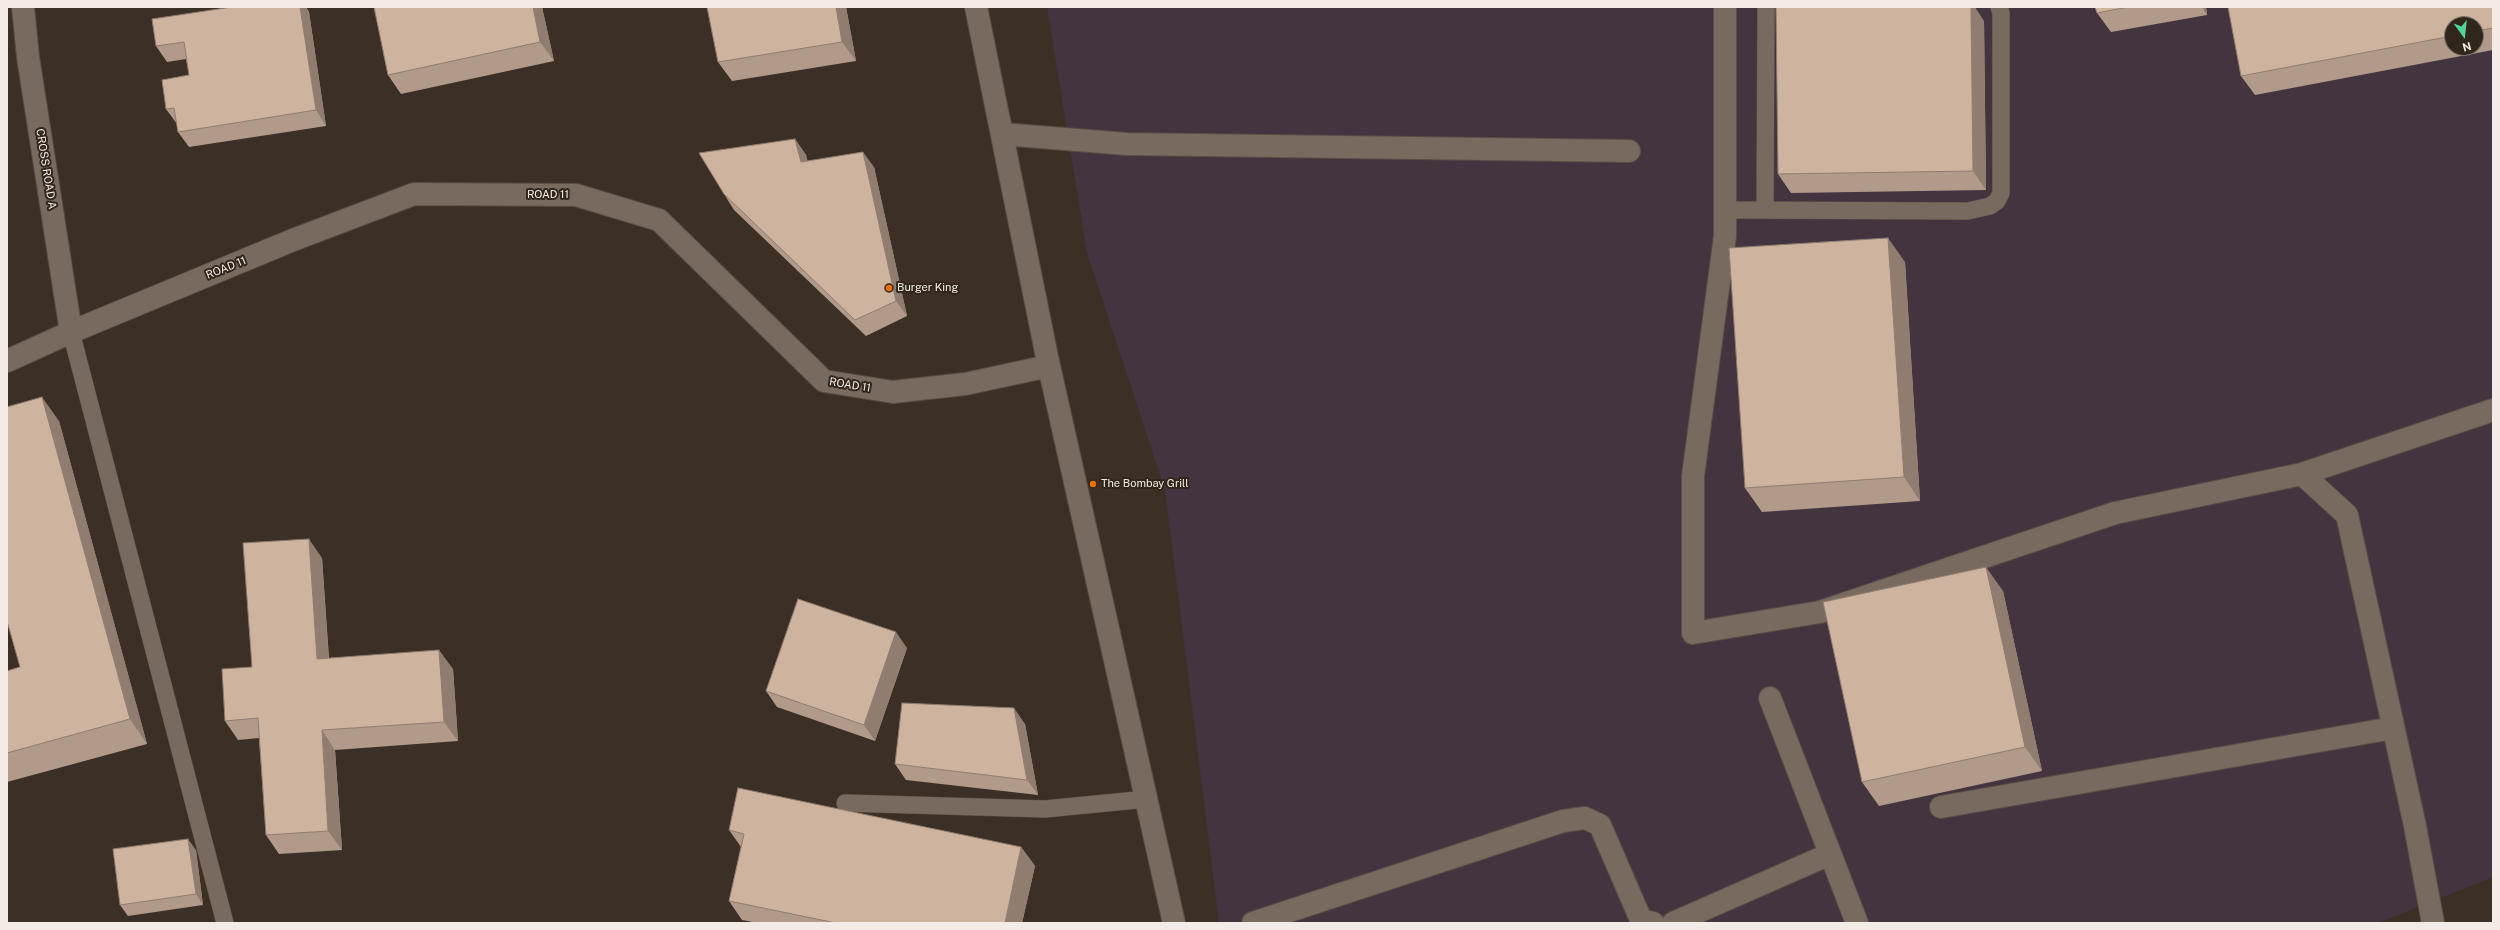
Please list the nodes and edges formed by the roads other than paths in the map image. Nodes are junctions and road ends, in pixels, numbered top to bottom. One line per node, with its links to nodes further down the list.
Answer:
1 (23, 7): 10 (street, CROSS ROAD A)
2 (976, 7): 6 (street)
3 (1725, 7): 8 (street)
4 (1766, 7): 9 (lane)
5 (1999, 7): 9 (lane)
6 (1002, 134): 7 (street); 12 (street)
7 (1629, 151)
8 (1725, 210): 9 (lane); 14 (street)
9 (1765, 210)
10 (71, 332): 11 (street, ROAD 11); 12 (street, ROAD 11); 21 (lane)
11 (7, 361)
12 (1049, 366): 17 (street)
13 (2493, 410): 14 (street)
14 (2302, 474): 16 (street)
15 (1770, 698): 20 (street)
16 (2393, 728): 19 (street); 27 (street)
17 (1146, 799): 18 (lane); 22 (street)
18 (845, 803)
19 (1941, 807)
20 (1830, 854): 25 (street); 26 (street)
21 (224, 923)
22 (1174, 923)
23 (1254, 923): 24 (street)
24 (1653, 923)
25 (1673, 923)
26 (1857, 923)
27 (2432, 923)

